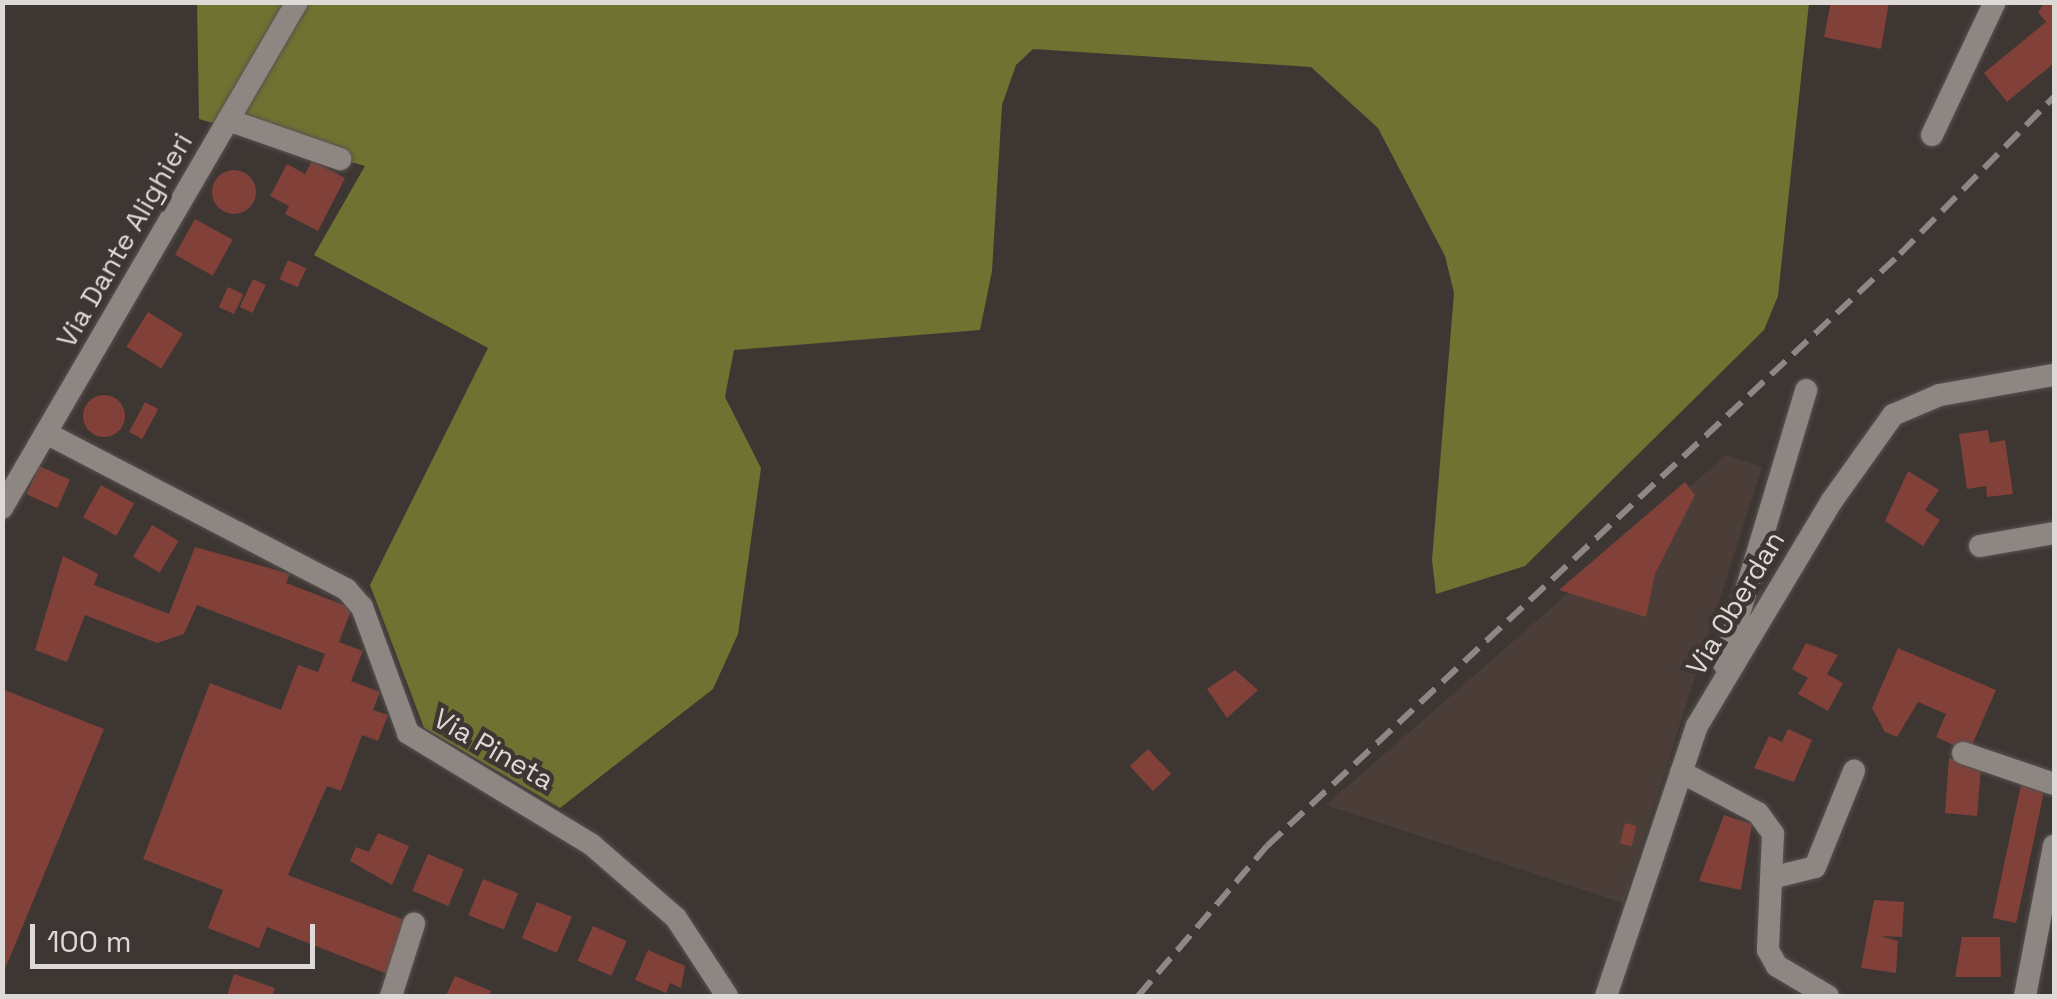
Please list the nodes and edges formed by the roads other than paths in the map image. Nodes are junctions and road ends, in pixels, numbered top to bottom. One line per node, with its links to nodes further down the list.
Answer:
1 (297, 2): 3 (street, Via Dante Alighieri)
2 (1996, 2): 4 (street)
3 (228, 120): 5 (street); 8 (street, Via Dante Alighieri)
4 (1932, 135)
5 (340, 159)
6 (2054, 375): 12 (street, Via Oberdan)
7 (1806, 390): 12 (street)
8 (46, 434): 9 (street, Via Dante Alighieri); 21 (street, Via Pineta)
9 (2, 508)
10 (2054, 533): 11 (street)
11 (1980, 546)
12 (1715, 696): 15 (street, Via Oberdan)
13 (1963, 754): 16 (street)
14 (1854, 771): 18 (street)
15 (1681, 772): 18 (street); 22 (street, Via Oberdan)
16 (2054, 784)
17 (2054, 846): 24 (street)
18 (1775, 877): 23 (street)
19 (414, 924): 20 (street)
20 (391, 996)
21 (727, 996)
22 (1606, 996)
23 (1828, 996)
24 (2026, 996)

